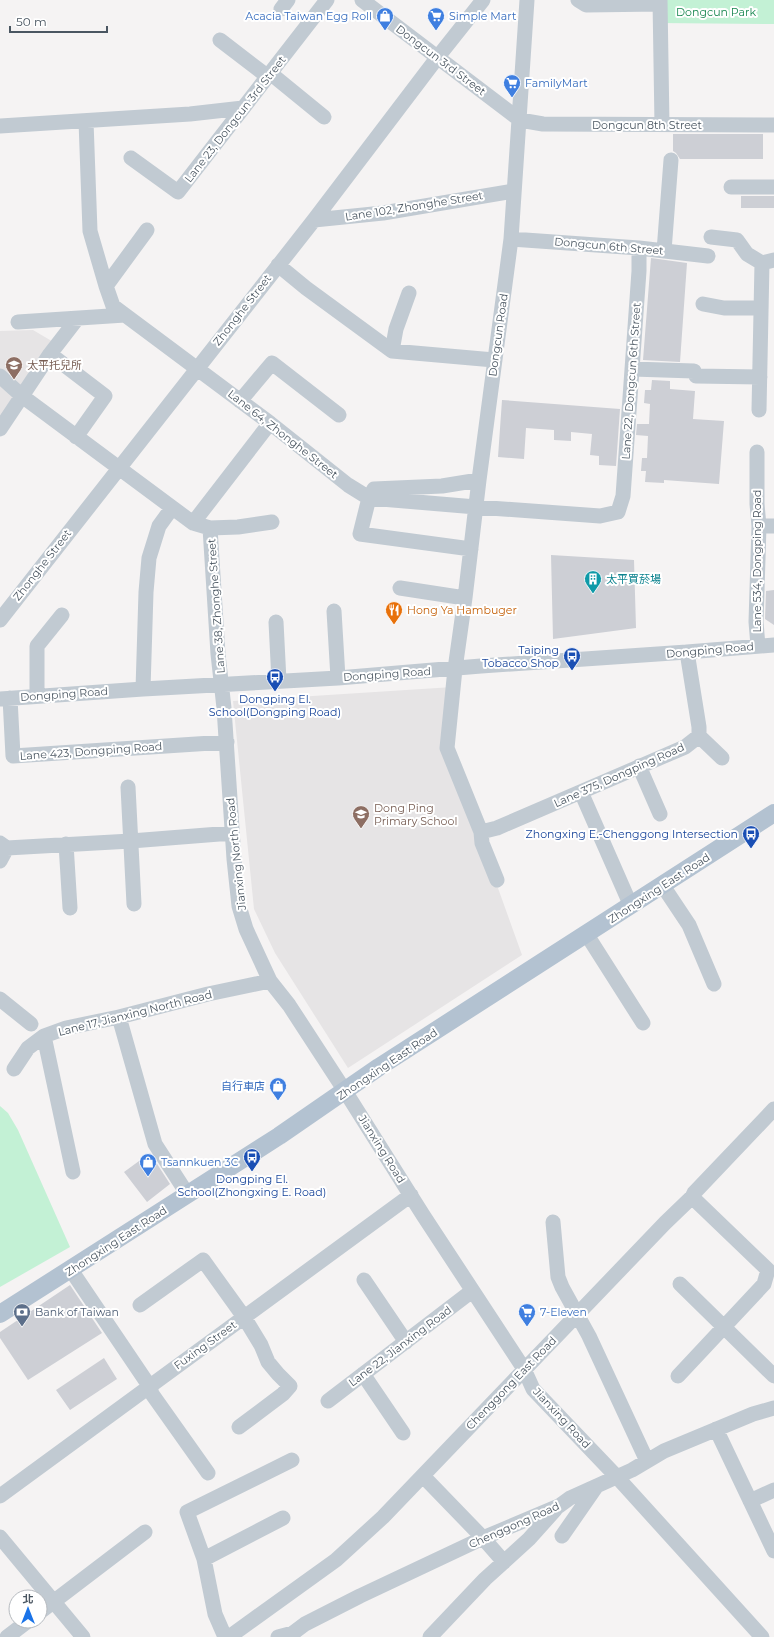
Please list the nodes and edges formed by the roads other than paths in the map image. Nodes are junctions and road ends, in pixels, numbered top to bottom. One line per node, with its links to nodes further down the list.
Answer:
1 (327, 0): 9 (street, Lane 23, Dongcun 3rd Street)
2 (362, 0): 8 (street, Dongcun 3rd Street)
3 (483, 0): 8 (street, Zhonghe Street)
4 (527, 0): 12 (street, Dongcun Road)
5 (578, 0): 6 (street)
6 (660, 2): 14 (street)
7 (220, 40): 9 (street)
8 (437, 58): 12 (street, Dongcun 3rd Street); 22 (street, Zhonghe Street)
9 (269, 76): 10 (street, Lane 23, Dongcun 3rd Street); 11 (street)
10 (243, 108): 13 (street); 17 (street, Lane 23, Dongcun 3rd Street)
11 (324, 117)
12 (520, 120): 14 (street, Dongcun 8th Street); 21 (street, Dongcun Road)
13 (86, 121): 16 (street); 31 (street, Lane 64, Zhonghe Street)
14 (662, 125): 15 (street, Dongcun 8th Street)
15 (774, 125)
16 (0, 126)
17 (131, 158)
18 (670, 160): 27 (street)
19 (731, 187): 20 (street)
20 (774, 187)
21 (514, 191): 22 (street, Lane 102, Zhonghe Street); 25 (street, Dongcun Road)
22 (314, 220): 30 (street, Zhonghe Street)
23 (147, 230): 31 (street)
24 (711, 237): 29 (street)
25 (511, 239): 26 (street, Dongcun 6th Street); 40 (street, Dongcun Road)
26 (639, 248): 27 (street, Dongcun 6th Street); 42 (street, Lane 22, Dongcun 6th Street)
27 (664, 250): 28 (street, Dongcun 6th Street)
28 (708, 256)
29 (768, 261): 34 (street)
30 (278, 265): 38 (street); 41 (street, Zhonghe Street)
31 (106, 286): 35 (street, Lane 64, Zhonghe Street)
32 (409, 293): 38 (street)
33 (703, 304): 34 (street)
34 (761, 308): 44 (street)
35 (125, 315): 36 (street); 41 (street, Lane 64, Zhonghe Street)
36 (77, 318): 37 (street); 39 (street)
37 (18, 322)
38 (392, 351): 40 (street)
39 (50, 354): 45 (street); 51 (street)
40 (494, 360): 54 (street, Dongcun Road)
41 (197, 369): 46 (street, Lane 64, Zhonghe Street); 53 (street, Zhonghe Street)
42 (632, 369): 44 (street); 58 (street, Lane 22, Dongcun 6th Street)
43 (0, 376): 45 (street, Lane 38, Zhonghe Street)
44 (760, 377): 47 (street)
45 (22, 396): 50 (street); 51 (street, Lane 38, Zhonghe Street)
46 (240, 401): 48 (street); 49 (street, Lane 64, Zhonghe Street)
47 (759, 410)
48 (339, 415)
49 (270, 423): 55 (street, Lane 64, Zhonghe Street); 60 (street)
50 (0, 429)
51 (76, 437): 53 (street, Lane 38, Zhonghe Street)
52 (757, 452): 61 (street, Lane 534, Dongping Road)
53 (118, 468): 57 (street, Lane 38, Zhonghe Street); 68 (street, Zhonghe Street)
54 (479, 480): 55 (street); 56 (street, Dongcun Road)
55 (369, 498): 56 (street, Lane 64, Zhonghe Street); 63 (street)
56 (476, 507): 58 (street, Lane 64, Zhonghe Street); 63 (street, Dongcun Road)
57 (172, 508): 60 (street, Lane 38, Zhonghe Street); 77 (street)
58 (618, 512)
59 (272, 522): 62 (street, Lane 38, Zhonghe Street)
60 (193, 523): 62 (street, Lane 38, Zhonghe Street)
61 (767, 526): 71 (street, Lane 534, Dongping Road)
62 (210, 528): 76 (street, Lane 38, Zhonghe Street)
63 (471, 549): 65 (street, Dongcun Road)
64 (400, 588): 65 (street)
65 (465, 598): 73 (street, Dongcun Road)
66 (334, 611): 74 (street)
67 (62, 615): 78 (street)
68 (0, 620)
69 (276, 622): 75 (street)
70 (774, 645): 71 (street, Dongping Road)
71 (758, 646): 72 (street, Dongping Road)
72 (687, 652): 73 (street, Dongping Road); 80 (street)
73 (455, 669): 74 (street, Dongping Road); 88 (street)
74 (338, 678): 75 (street, Dongping Road)
75 (280, 681): 76 (street, Dongping Road)
76 (221, 684): 77 (street, Dongping Road); 81 (street, Jianxing North Road)
77 (143, 688): 78 (street, Dongping Road)
78 (37, 696): 79 (street, Dongping Road)
79 (5, 698): 81 (street, Lane 423, Dongping Road)
80 (699, 736): 82 (street); 83 (street, Lane 375, Dongping Road)
81 (227, 742): 89 (street, Jianxing North Road)
82 (722, 758)
83 (639, 766): 85 (street, Lane 375, Dongping Road); 87 (street)
84 (128, 787): 90 (street)
85 (581, 792): 88 (street, Lane 375, Dongping Road); 96 (street)
86 (774, 813): 94 (main road, Zhongxing East Road)
87 (660, 814)
88 (481, 832): 93 (street)
89 (232, 833): 90 (street); 99 (street, Jianxing North Road)
90 (131, 841): 91 (street); 95 (street)
91 (66, 844): 92 (street); 97 (street)
92 (2, 850)
93 (497, 880)
94 (663, 886): 96 (main road, Zhongxing East Road); 100 (street)
95 (134, 904)
96 (631, 906): 98 (main road, Zhongxing East Road)
97 (70, 908)
98 (586, 935): 103 (street); 107 (main road, Zhongxing East Road)
99 (270, 981): 102 (street, Lane 17, Jianxing North Road); 107 (street, Jianxing North Road)
100 (714, 984)
101 (0, 999): 104 (street)
102 (119, 1017): 105 (street, Lane 17, Jianxing North Road); 110 (street)
103 (643, 1023)
104 (32, 1024)
105 (44, 1036): 106 (street, Lane 17, Jianxing North Road); 109 (street)
106 (14, 1069)
107 (345, 1091): 110 (main road, Zhongxing East Road); 111 (street, Jianxing Road)
108 (774, 1109): 112 (street, Chenggong East Road)
109 (73, 1172)
110 (188, 1195): 114 (main road, Zhongxing East Road)
111 (411, 1195): 117 (street, Jianxing Road); 121 (street, Fuxing Street)
112 (692, 1197): 119 (street, Chenggong East Road); 122 (street)
113 (553, 1222): 119 (street)
114 (71, 1270): 120 (main road, Zhongxing East Road); 128 (street)
115 (364, 1280): 123 (street)
116 (680, 1284): 122 (street)
117 (472, 1291): 123 (street, Lane 22, Jianxing Road); 124 (street, Jianxing Road)
118 (140, 1305): 121 (street)
119 (577, 1313): 124 (street, Chenggong East Road); 135 (street)
120 (0, 1314)
121 (244, 1317): 128 (street, Fuxing Street); 131 (street)
122 (724, 1328): 126 (street); 127 (street)
123 (406, 1342): 125 (street, Lane 22, Jianxing Road)
124 (524, 1369): 137 (street, Chenggong East Road); 138 (street, Jianxing Road)
125 (363, 1374): 129 (street, Lane 22, Jianxing Road); 133 (street)
126 (678, 1376)
127 (774, 1376)
128 (150, 1387): 136 (street); 141 (street, Fuxing Street)
129 (328, 1401)
130 (774, 1408): 132 (street, Chenggong Road)
131 (239, 1426)
132 (716, 1429): 135 (street, Chenggong Road); 142 (street)
133 (403, 1433)
134 (292, 1460): 150 (street)
135 (647, 1461): 138 (street, Chenggong Road)
136 (208, 1473)
137 (422, 1476): 148 (street); 159 (street, Chenggong East Road)
138 (617, 1477): 139 (street, Chenggong Road); 162 (street, Jianxing Road)
139 (597, 1486): 143 (street, Chenggong Road); 146 (street)
140 (774, 1490): 142 (street)
141 (0, 1496)
142 (750, 1501): 149 (street)
143 (559, 1506): 148 (street, Chenggong Road); 151 (street)
144 (283, 1518): 150 (street)
145 (145, 1532): 152 (street)
146 (562, 1536)
147 (0, 1537): 152 (street)
148 (483, 1538): 151 (street); 155 (street, Chenggong Road)
149 (774, 1551)
150 (204, 1559): 158 (street)
151 (504, 1562): 161 (street)
152 (54, 1602): 153 (street); 157 (street)
153 (48, 1606)
154 (17, 1629): 156 (street)
155 (299, 1635): 160 (street, Chenggong Road)
156 (6, 1637)
157 (83, 1637)
158 (225, 1637)
159 (229, 1637)
160 (278, 1637)
161 (430, 1637)
162 (762, 1637)

